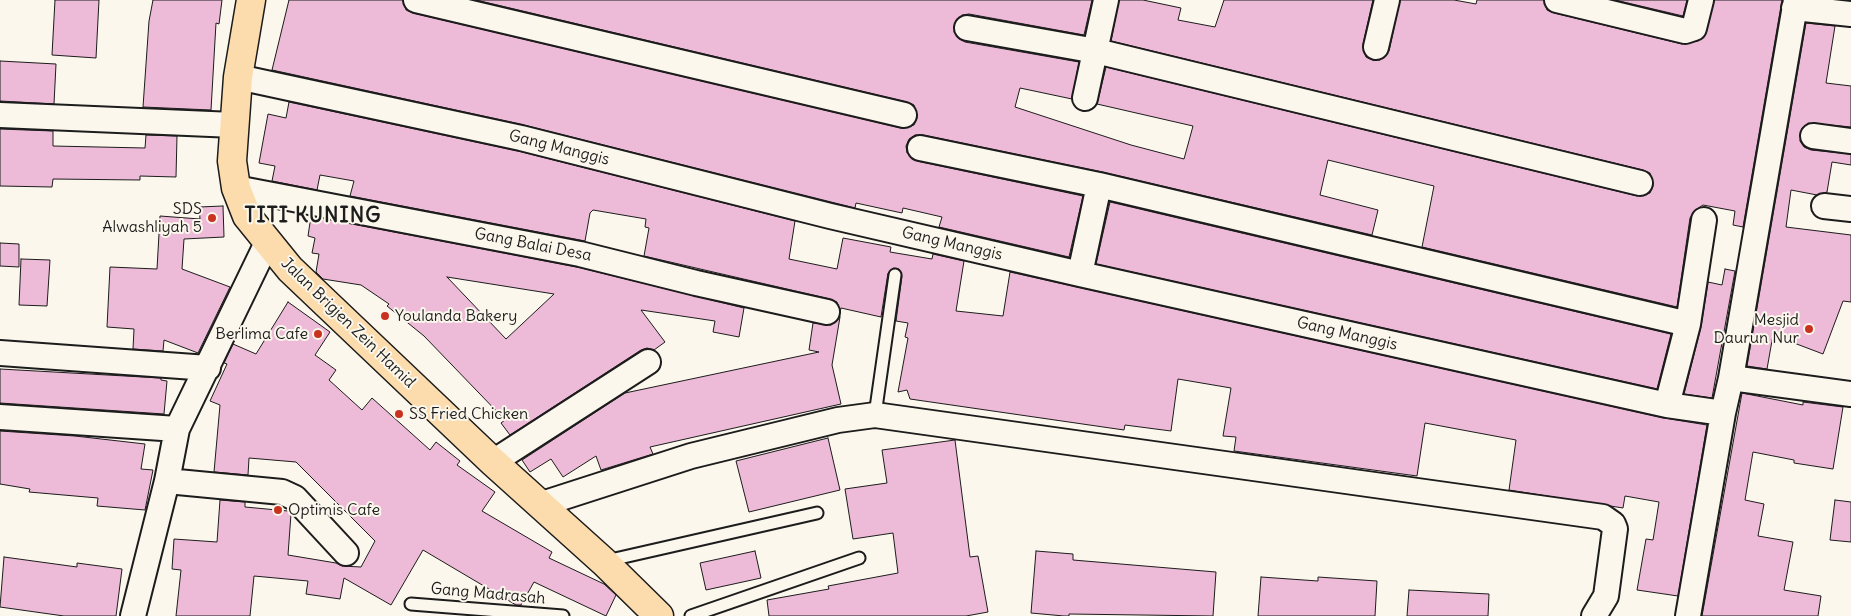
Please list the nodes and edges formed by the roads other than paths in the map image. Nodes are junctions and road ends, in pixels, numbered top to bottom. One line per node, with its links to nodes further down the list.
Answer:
1 (251, 0): 12 (main road, Jalan Brigjen Zein Hamid)
2 (416, 0): 15 (street)
3 (1106, 0): 11 (street)
4 (1388, 0): 10 (street)
5 (1557, 0): 6 (street)
6 (1701, 0)
7 (1795, 4): 8 (street); 34 (street)
8 (1851, 14)
9 (967, 28): 11 (street)
10 (1376, 47)
11 (1096, 51): 13 (street); 20 (street)
12 (238, 78): 16 (main road, Jalan Brigjen Zein Hamid); 27 (street, Gang Manggis)
13 (1085, 98)
14 (0, 115): 16 (street)
15 (904, 116)
16 (234, 124): 22 (main road, Jalan Brigjen Zein Hamid)
17 (1813, 136): 18 (street)
18 (1851, 140)
19 (920, 148): 21 (street)
20 (1640, 183)
21 (1099, 185): 27 (street); 30 (street)
22 (236, 188): 26 (main road, Jalan Brigjen Zein Hamid); 29 (street, Gang Balai Desa)
23 (1824, 206): 24 (street)
24 (1851, 209)
25 (1704, 220): 30 (street)
26 (267, 243): 33 (street); 41 (main road, Jalan Brigjen Zein Hamid)
27 (1080, 274): 36 (street, Gang Manggis)
28 (895, 275): 38 (lane)
29 (827, 312)
30 (1688, 324): 36 (street)
31 (0, 353): 33 (street)
32 (648, 362): 41 (street)
33 (208, 368): 40 (street)
34 (1731, 378): 35 (street); 37 (street)
35 (1851, 394)
36 (1667, 405): 37 (street, Gang Manggis)
37 (1723, 413): 54 (street)
38 (875, 415): 43 (street); 53 (street)
39 (0, 417): 40 (street)
40 (177, 429): 42 (street)
41 (493, 462): 43 (main road, Jalan Brigjen Zein Hamid)
42 (167, 482): 45 (street); 49 (street)
43 (542, 504): 47 (main road, Jalan Brigjen Zein Hamid)
44 (817, 513): 47 (lane)
45 (346, 553)
46 (859, 558): 52 (lane)
47 (604, 562): 51 (main road, Jalan Brigjen Zein Hamid)
48 (411, 604): 50 (lane, Gang Madrasah)
49 (133, 616)
50 (563, 616)
51 (659, 616)
52 (691, 616)
53 (1594, 616)
54 (1688, 616)

